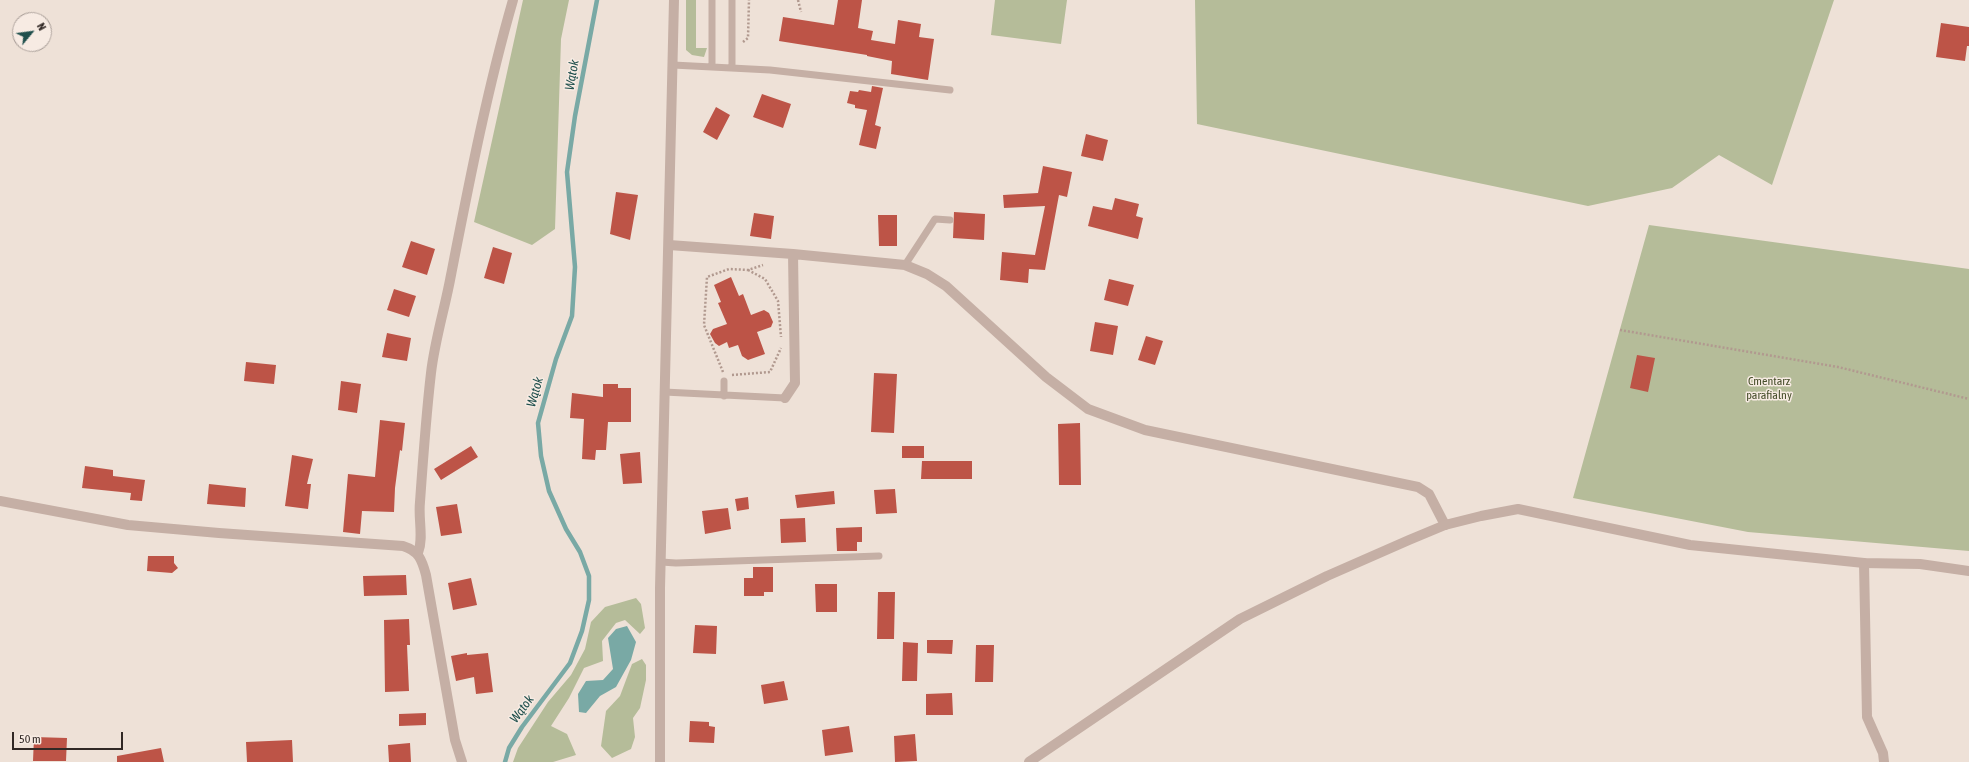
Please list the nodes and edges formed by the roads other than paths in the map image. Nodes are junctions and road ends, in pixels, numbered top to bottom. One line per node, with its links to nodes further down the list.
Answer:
1 (513, 0): 19 (street)
2 (674, 0): 5 (street)
3 (712, 0): 6 (lane)
4 (732, 0): 7 (lane)
5 (673, 65): 6 (lane); 10 (street)
6 (712, 67): 7 (lane)
7 (732, 68): 8 (lane)
8 (950, 90)
9 (950, 220): 12 (lane)
10 (669, 245): 11 (street); 14 (street)
11 (794, 254): 12 (street); 16 (street)
12 (905, 265): 18 (street)
13 (724, 381): 15 (lane)
14 (664, 392): 15 (lane); 21 (street)
15 (724, 396): 16 (lane)
16 (785, 398)
17 (0, 501): 19 (street)
18 (1445, 525): 22 (street); 26 (street)
19 (418, 553): 24 (street)
20 (879, 556): 21 (lane)
21 (661, 562): 25 (street)
22 (1864, 563): 23 (street); 27 (street)
23 (1969, 571)
24 (462, 762)
25 (660, 762)
26 (1029, 762)
27 (1884, 762)

